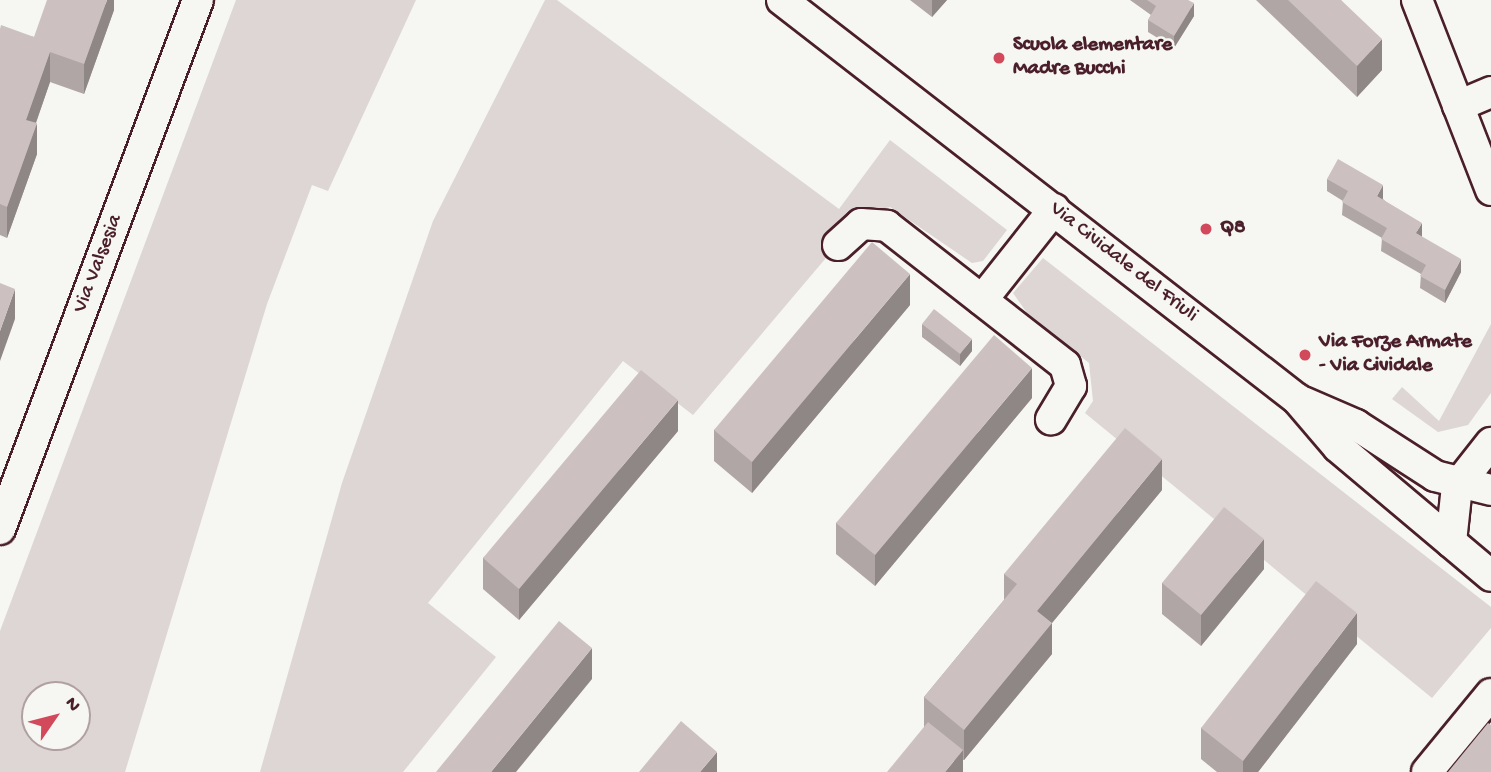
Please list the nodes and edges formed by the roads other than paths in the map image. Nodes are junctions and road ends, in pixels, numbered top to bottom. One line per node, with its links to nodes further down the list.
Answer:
1 (198, 0): 15 (street, Via Valsesia)
2 (782, 0): 7 (street, Via Cividale del Friuli)
3 (1417, 0): 5 (street)
4 (1491, 92): 5 (street)
5 (1458, 106): 6 (street)
6 (1491, 190)
7 (1054, 209): 9 (street); 10 (street, Via Cividale del Friuli)
8 (838, 245): 9 (street)
9 (982, 299): 11 (street)
10 (1297, 399): 13 (street); 16 (street, Via Cividale del Friuli)
11 (1051, 419)
12 (1491, 443): 13 (street)
13 (1457, 486): 14 (street); 16 (street)
14 (1491, 490)
15 (0, 529)
16 (1451, 542): 17 (street, Via Cividale del Friuli)
17 (1491, 576)
18 (1491, 694): 19 (street)
19 (1427, 772)

